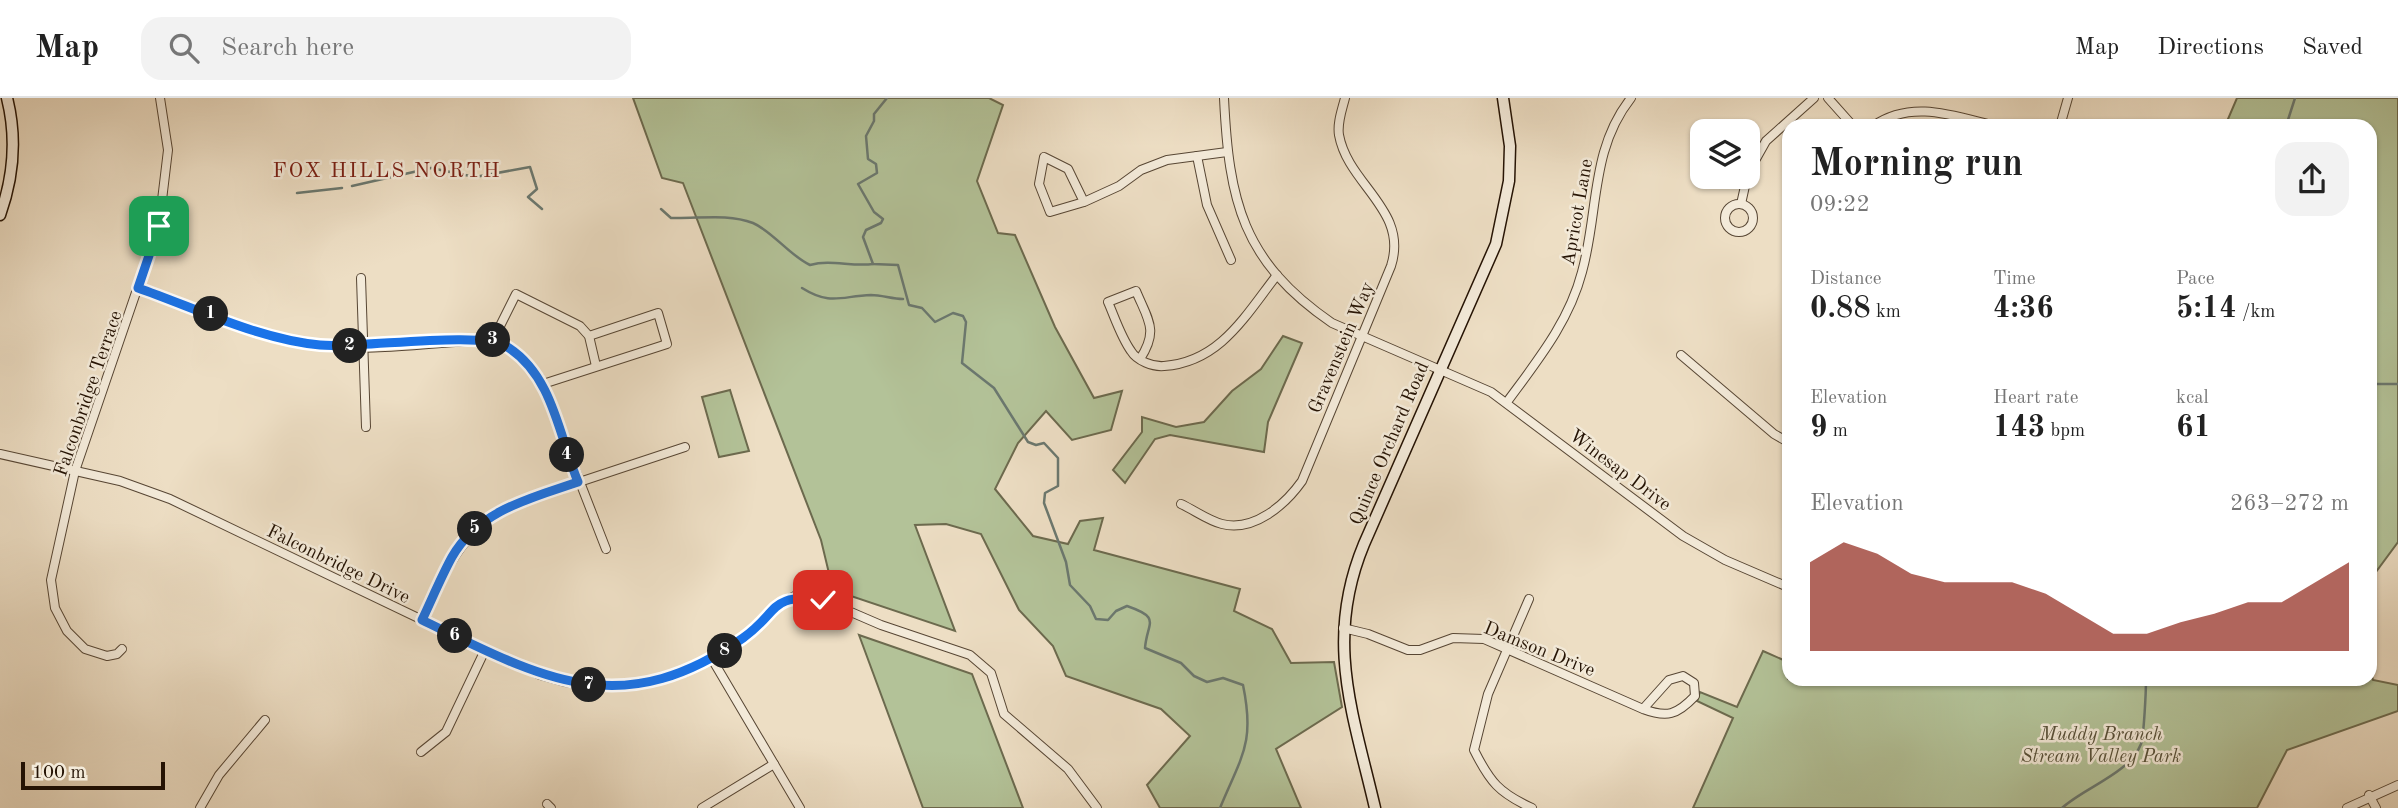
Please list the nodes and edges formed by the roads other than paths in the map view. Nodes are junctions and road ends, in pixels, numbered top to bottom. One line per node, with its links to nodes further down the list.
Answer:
1 (7, 98): 22 (street)
2 (160, 98): 26 (street, Falconbridge Terrace)
3 (1224, 98): 16 (street, Winesap Drive)
4 (1345, 98): 28 (street, Gravenstein Way)
5 (1503, 98): 34 (street, Quince Orchard Road)
6 (1814, 98): 10 (street)
7 (1828, 98): 11 (street)
8 (2068, 98): 14 (street)
9 (1626, 100): 36 (street, Apricot Lane)
10 (1791, 119)
11 (1847, 119)
12 (1884, 119): 13 (street)
13 (1967, 119)
14 (2062, 119)
15 (1782, 127): 17 (street)
16 (1227, 152): 18 (street); 24 (street, Winesap Drive)
17 (1760, 152)
18 (1197, 156): 20 (street); 23 (street)
19 (1745, 189): 21 (street)
20 (1084, 202): 20 (street)
21 (1741, 204)
22 (0, 215)
23 (1231, 260)
24 (1277, 275): 28 (street, Winesap Drive); 32 (street)
25 (361, 278): 30 (street)
26 (138, 288): 30 (street); 41 (street, Falconbridge Terrace)
27 (589, 336): 29 (street); 33 (street); 33 (street)
28 (1362, 336): 34 (street, Winesap Drive); 43 (street, Gravenstein Way)
29 (493, 340): 30 (street); 35 (street)
30 (363, 346): 37 (street)
31 (1681, 355): 38 (street)
32 (1140, 359): 32 (street)
33 (596, 366): 35 (street)
34 (1439, 368): 36 (street, Winesap Drive); 48 (street, Quince Orchard Road)
35 (543, 384): 42 (street)
36 (1507, 402): 45 (street, Winesap Drive)
37 (366, 427)
38 (1782, 439)
39 (684, 447): 42 (street)
40 (0, 454): 41 (street, Falconbridge Drive)
41 (75, 471): 47 (street, Falconbridge Drive); 50 (street, Falconbridge Terrace)
42 (578, 482): 44 (street); 47 (street)
43 (1181, 504)
44 (606, 550)
45 (1782, 584)
46 (1529, 598): 49 (street)
47 (422, 620): 51 (street, Falconbridge Drive)
48 (1343, 628): 49 (street, Damson Drive); 63 (street, Quince Orchard Road)
49 (1507, 648): 53 (street, Damson Drive); 64 (street)
50 (122, 649)
51 (485, 650): 52 (street, Falconbridge Drive); 55 (street)
52 (712, 659): 56 (street); 62 (street, Falconbridge Drive)
53 (1643, 709): 53 (street, Damson Drive)
54 (265, 720): 59 (street)
55 (421, 752)
56 (774, 764): 60 (street); 61 (street)
57 (2398, 785): 58 (street)
58 (2370, 795): 65 (street); 66 (street)
59 (200, 808)
60 (702, 808)
61 (800, 808)
62 (1097, 808)
63 (1375, 808)
64 (1532, 808)
65 (2347, 808)
66 (2375, 808)

